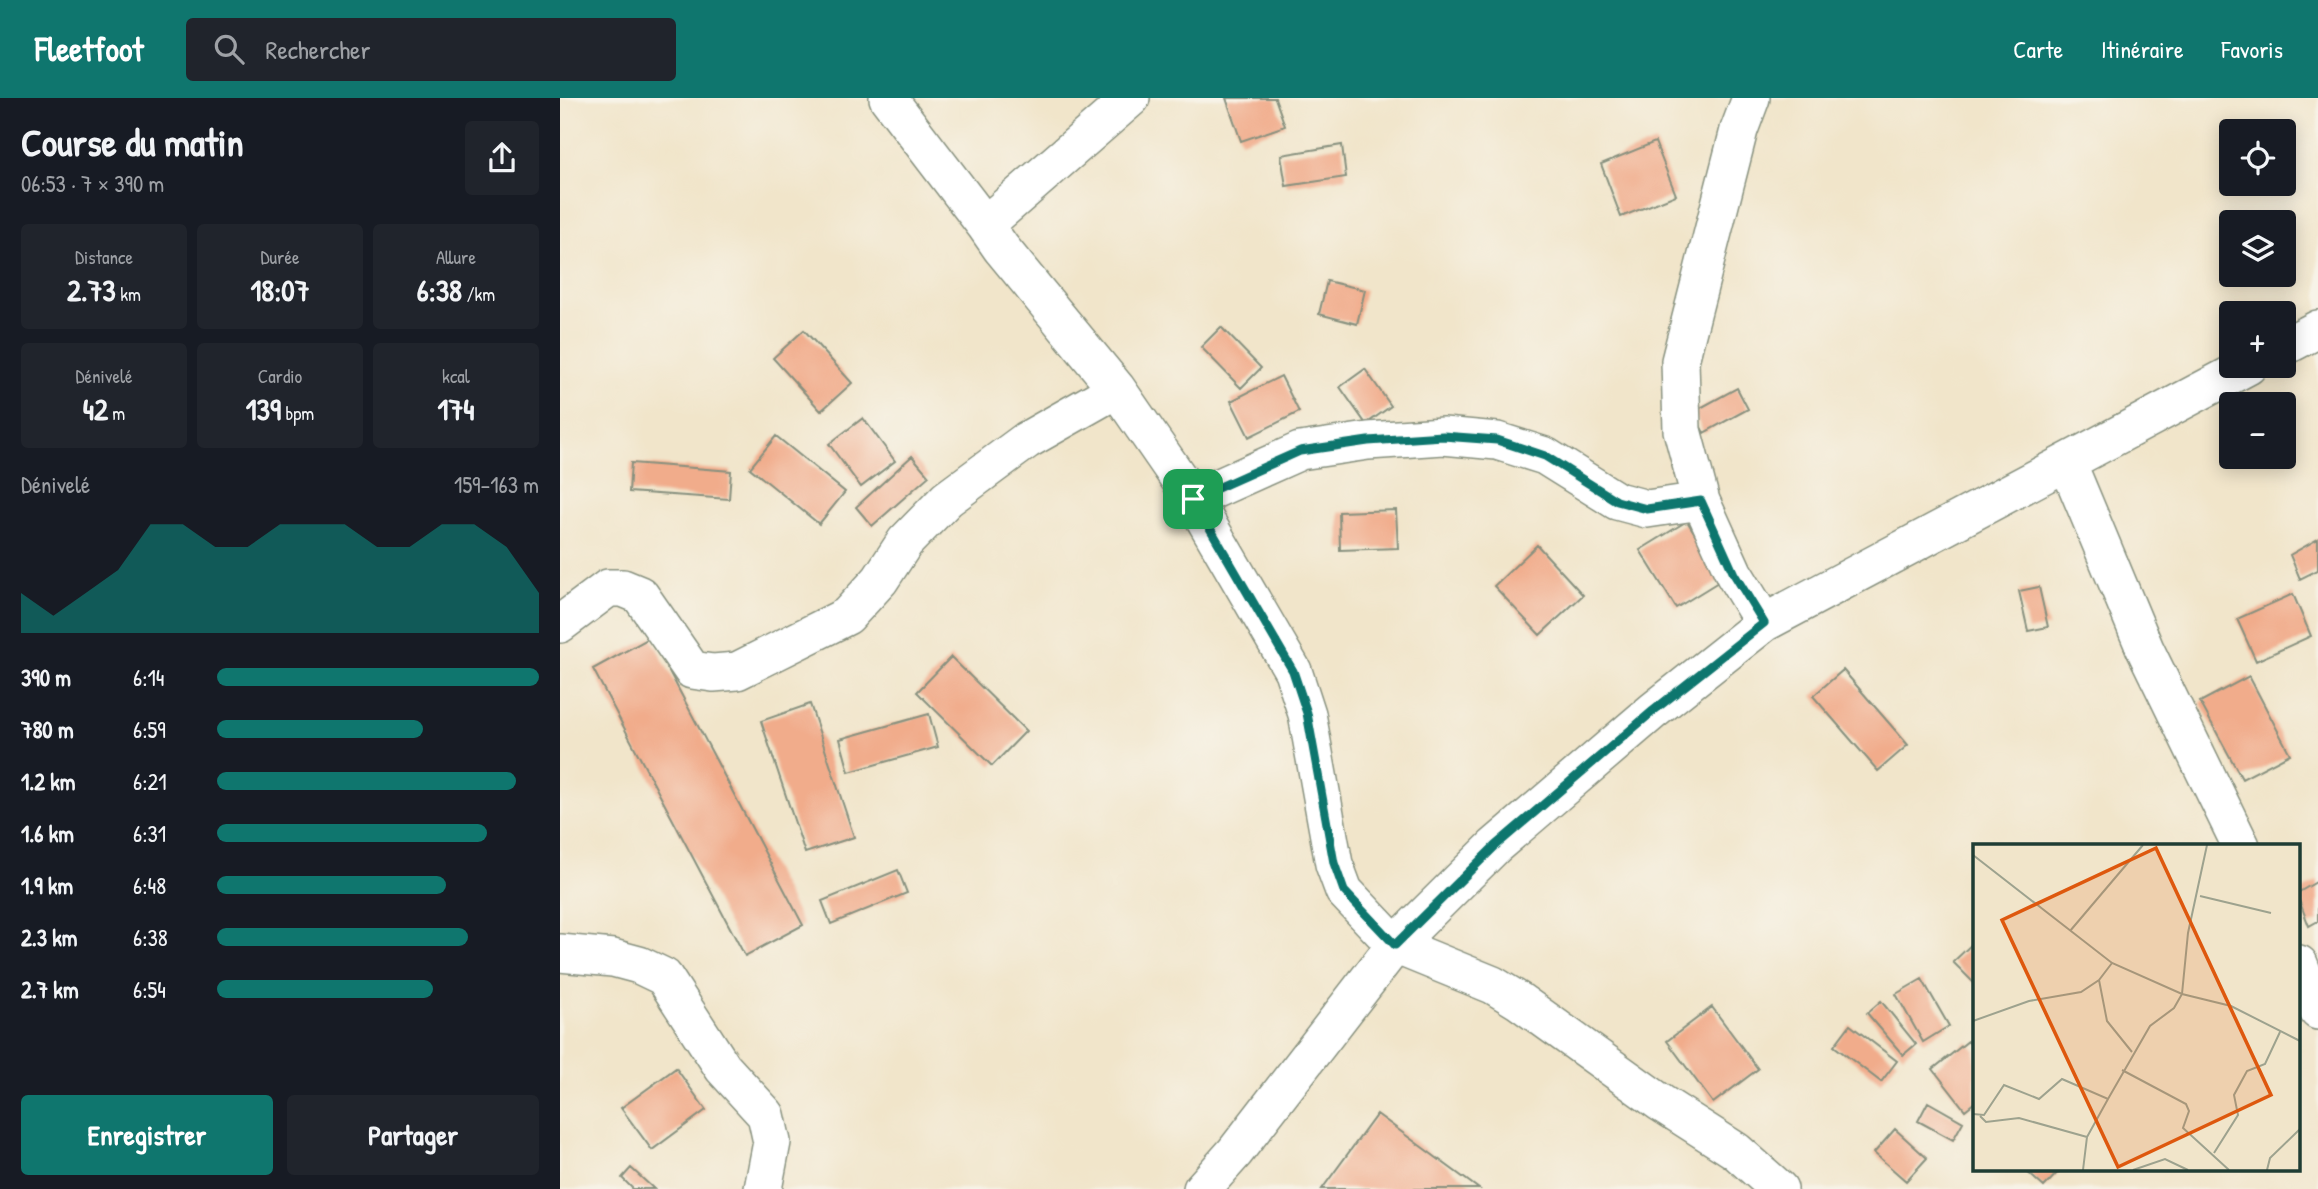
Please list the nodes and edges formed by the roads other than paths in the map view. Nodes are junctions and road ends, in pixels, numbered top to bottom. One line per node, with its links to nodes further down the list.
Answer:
1 (888, 98): 4 (street)
2 (1132, 98): 4 (street)
3 (1751, 98): 11 (street)
4 (985, 225): 8 (street)
5 (2318, 329): 6 (street)
6 (2296, 341)
7 (2225, 378): 9 (street)
8 (1117, 389): 10 (street); 13 (street)
9 (2067, 462): 12 (street); 14 (street)
10 (1193, 499): 11 (street); 15 (street)
11 (1701, 501): 12 (street)
12 (1764, 623): 15 (street)
13 (560, 624)
14 (2240, 844)
15 (1395, 945): 20 (street); 21 (street)
16 (560, 953): 19 (street)
17 (2301, 969): 18 (street)
18 (2318, 1011)
19 (763, 1189)
20 (1202, 1189)
21 (1779, 1189)

